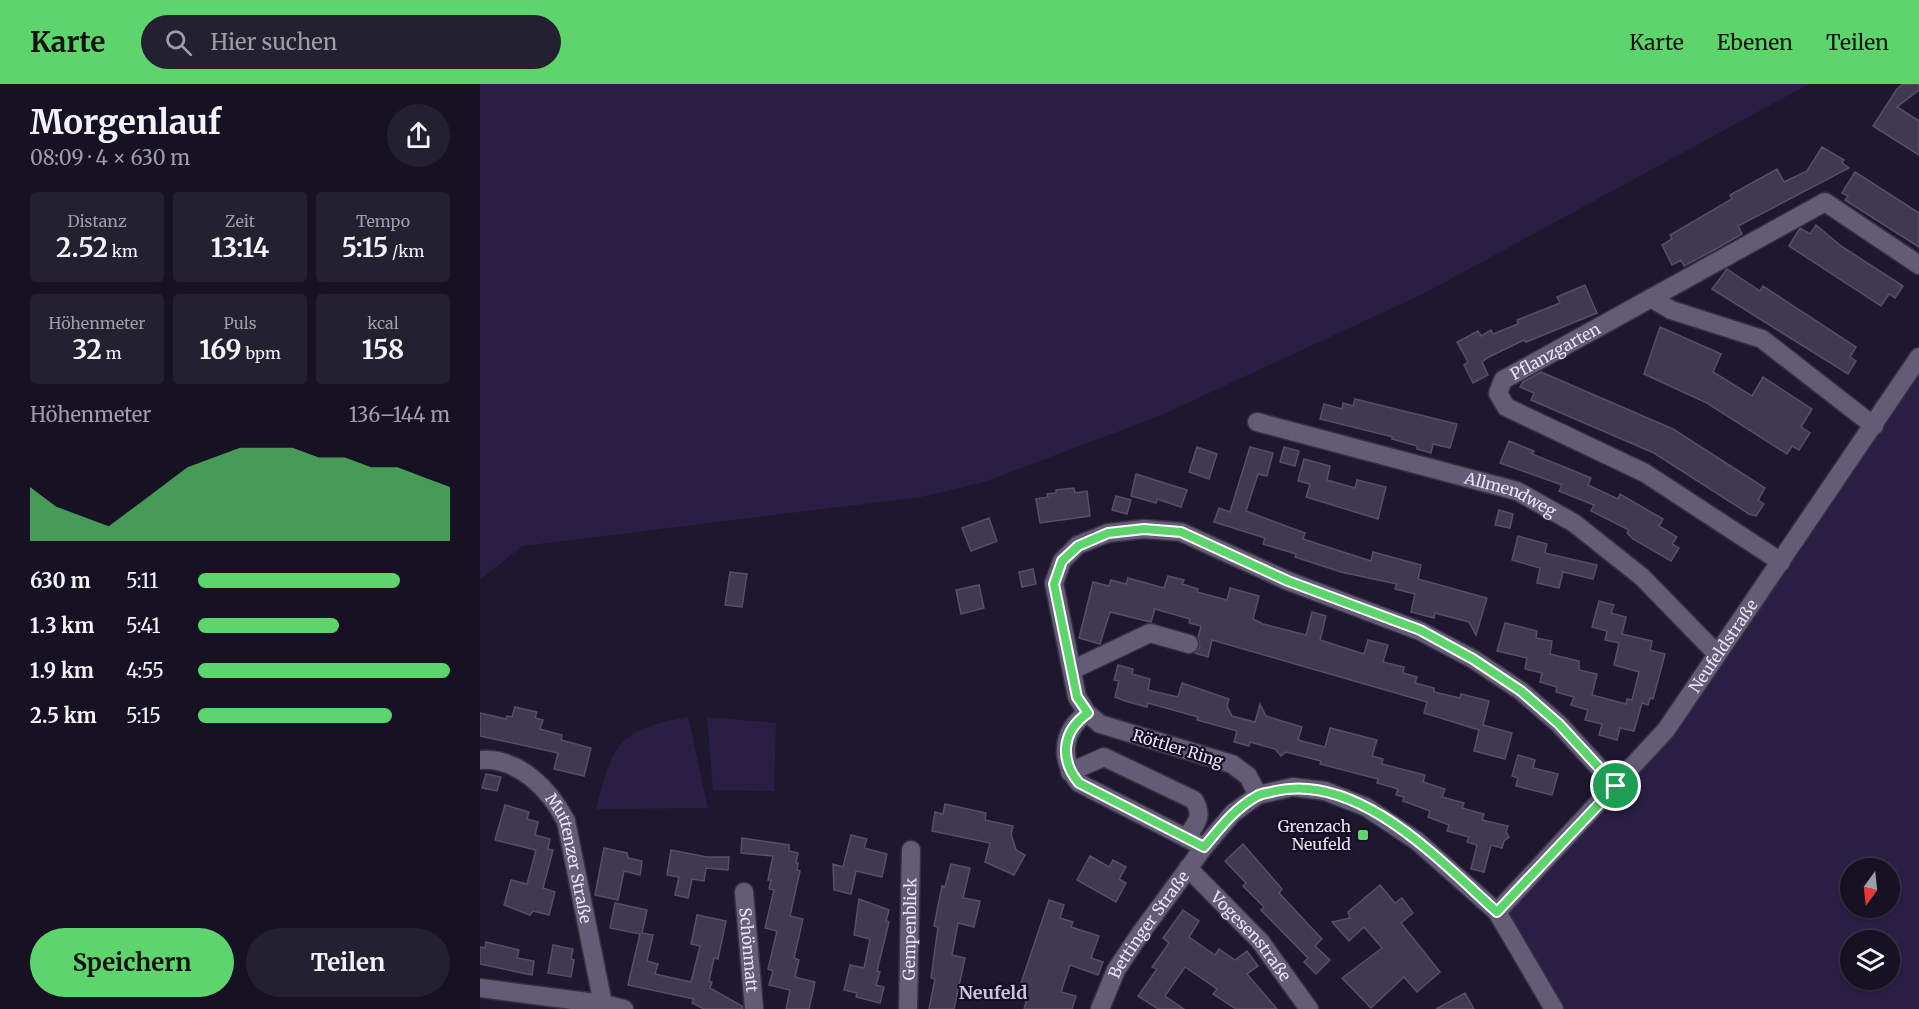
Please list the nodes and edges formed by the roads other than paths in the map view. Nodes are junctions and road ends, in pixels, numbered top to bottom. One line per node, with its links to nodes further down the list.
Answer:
1 (1919, 265): 2 (street)
2 (1651, 298): 5 (street); 6 (street, Pflanzgarten)
3 (1919, 357): 5 (street, Neufeldstraße)
4 (1257, 422): 8 (street, Allmendweg)
5 (1874, 426): 6 (street, Neufeldstraße)
6 (1781, 562): 8 (street, Neufeldstraße)
7 (1189, 644): 9 (street)
8 (1717, 654): 13 (street, Neufeldstraße)
9 (1072, 670): 10 (street); 13 (street)
10 (1088, 713): 12 (street); 14 (street, Röttler Ring)
11 (480, 760): 22 (street, Muttenzer Straße)
12 (1070, 772): 15 (street); 15 (street)
13 (1616, 786): 20 (street, Neufeldstraße)
14 (1258, 795): 16 (street, Bettinger Straße); 20 (street, Bettinger Straße)
15 (1186, 838): 16 (street)
16 (1204, 847): 18 (street, Bettinger Straße)
17 (911, 850): 25 (street, Gempenblick)
18 (1188, 868): 26 (street, Bettinger Straße); 27 (street, Vogesenstraße)
19 (744, 892): 24 (street, Schönmatt)
20 (1497, 912): 28 (street, Bettinger Straße)
21 (480, 988): 22 (street)
22 (603, 1004): 23 (street)
23 (624, 1009)
24 (754, 1009)
25 (908, 1009)
26 (1101, 1009)
27 (1308, 1009)
28 (1554, 1009)

